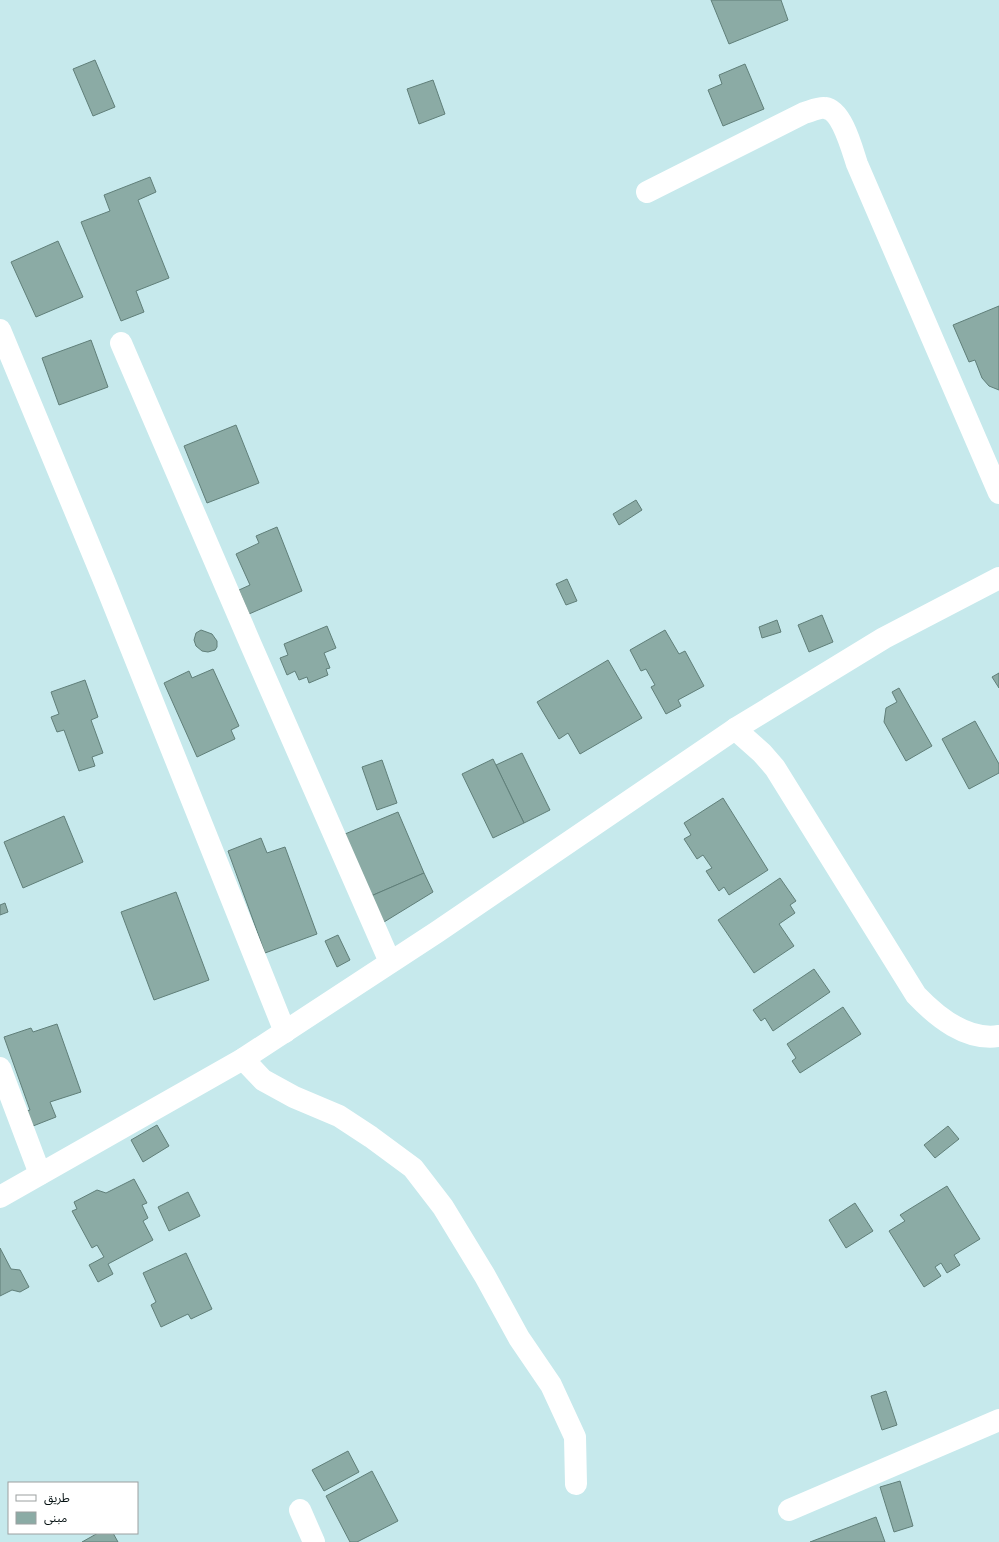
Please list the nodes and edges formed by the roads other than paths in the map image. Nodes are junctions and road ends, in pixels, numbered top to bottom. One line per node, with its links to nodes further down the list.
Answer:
1 (647, 192): 4 (street)
2 (0, 330): 8 (street)
3 (121, 343): 7 (street)
4 (999, 493)
5 (999, 578): 6 (street)
6 (735, 729): 7 (street); 9 (street)
7 (390, 962): 8 (street)
8 (285, 1032): 10 (street)
9 (999, 1036)
10 (243, 1059): 12 (street); 15 (street)
11 (0, 1068): 12 (street)
12 (40, 1174): 13 (street)
13 (0, 1197)
14 (999, 1420): 17 (street)
15 (576, 1484)
16 (300, 1510): 18 (street)
17 (789, 1510)
18 (314, 1542)

